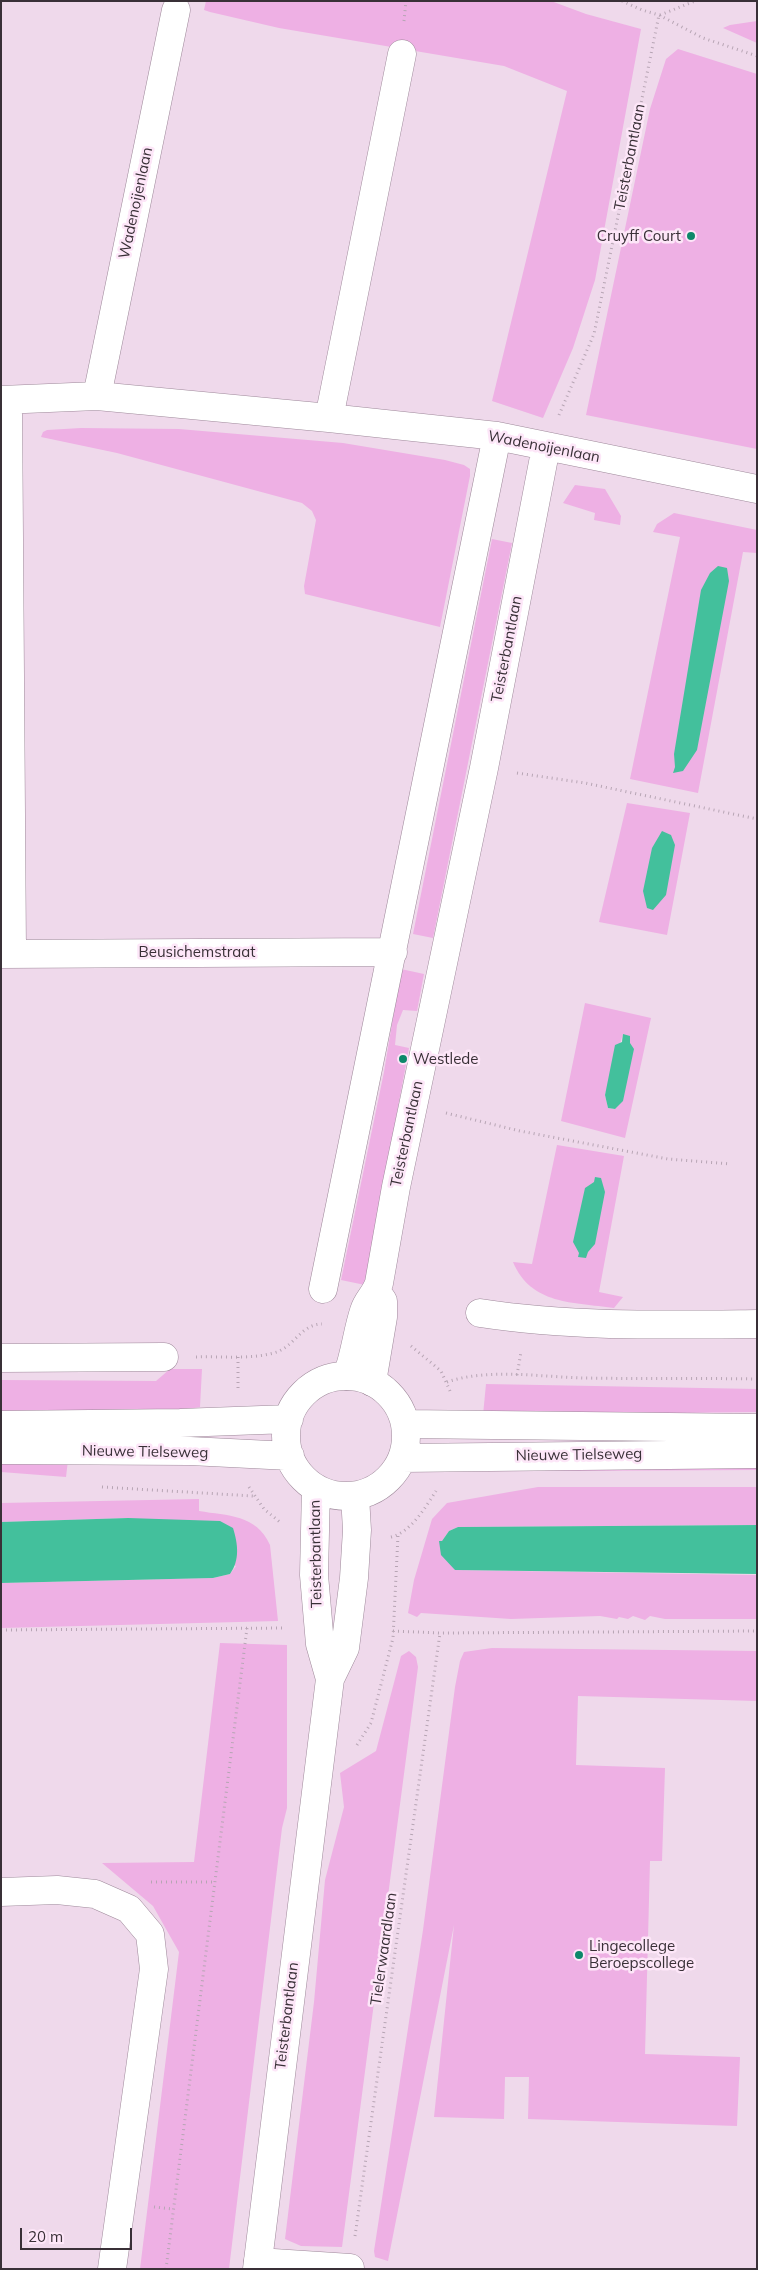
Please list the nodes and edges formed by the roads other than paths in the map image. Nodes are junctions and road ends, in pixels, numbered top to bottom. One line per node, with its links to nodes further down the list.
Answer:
1 (176, 10): 3 (street, Wadenoijenlaan)
2 (402, 54): 5 (street)
3 (97, 396): 4 (street, Wadenoijenlaan); 5 (street, Wadenoijenlaan)
4 (5, 400): 10 (street)
5 (329, 418): 6 (street, Wadenoijenlaan)
6 (497, 436): 7 (street, Wadenoijenlaan); 9 (street)
7 (546, 447): 8 (street, Wadenoijenlaan); 16 (street, Teisterbantlaan)
8 (757, 489)
9 (393, 952): 10 (street, Beusichemstraat); 11 (street)
10 (6, 953)
11 (323, 1289)
12 (480, 1313): 13 (street)
13 (757, 1324)
14 (164, 1357): 15 (street)
15 (1, 1358)
16 (360, 1379): 17 (street); 18 (street)
17 (288, 1419): 19 (street, Nieuwe Tielseweg); 23 (street)
18 (405, 1424): 20 (street, Nieuwe Tielseweg); 24 (street)
19 (1, 1425)
20 (757, 1428)
21 (1, 1450): 23 (street, Nieuwe Tielseweg)
22 (757, 1454): 24 (street, Nieuwe Tielseweg)
23 (290, 1456): 25 (street)
24 (402, 1458): 26 (street)
25 (316, 1488): 26 (street); 27 (street, Teisterbantlaan)
26 (355, 1496): 27 (street, Teisterbantlaan)
27 (330, 1679): 29 (street, Teisterbantlaan)
28 (1, 1892): 31 (street)
29 (257, 2265): 30 (street, Teisterbantlaan)
30 (350, 2268)
31 (112, 2269)

